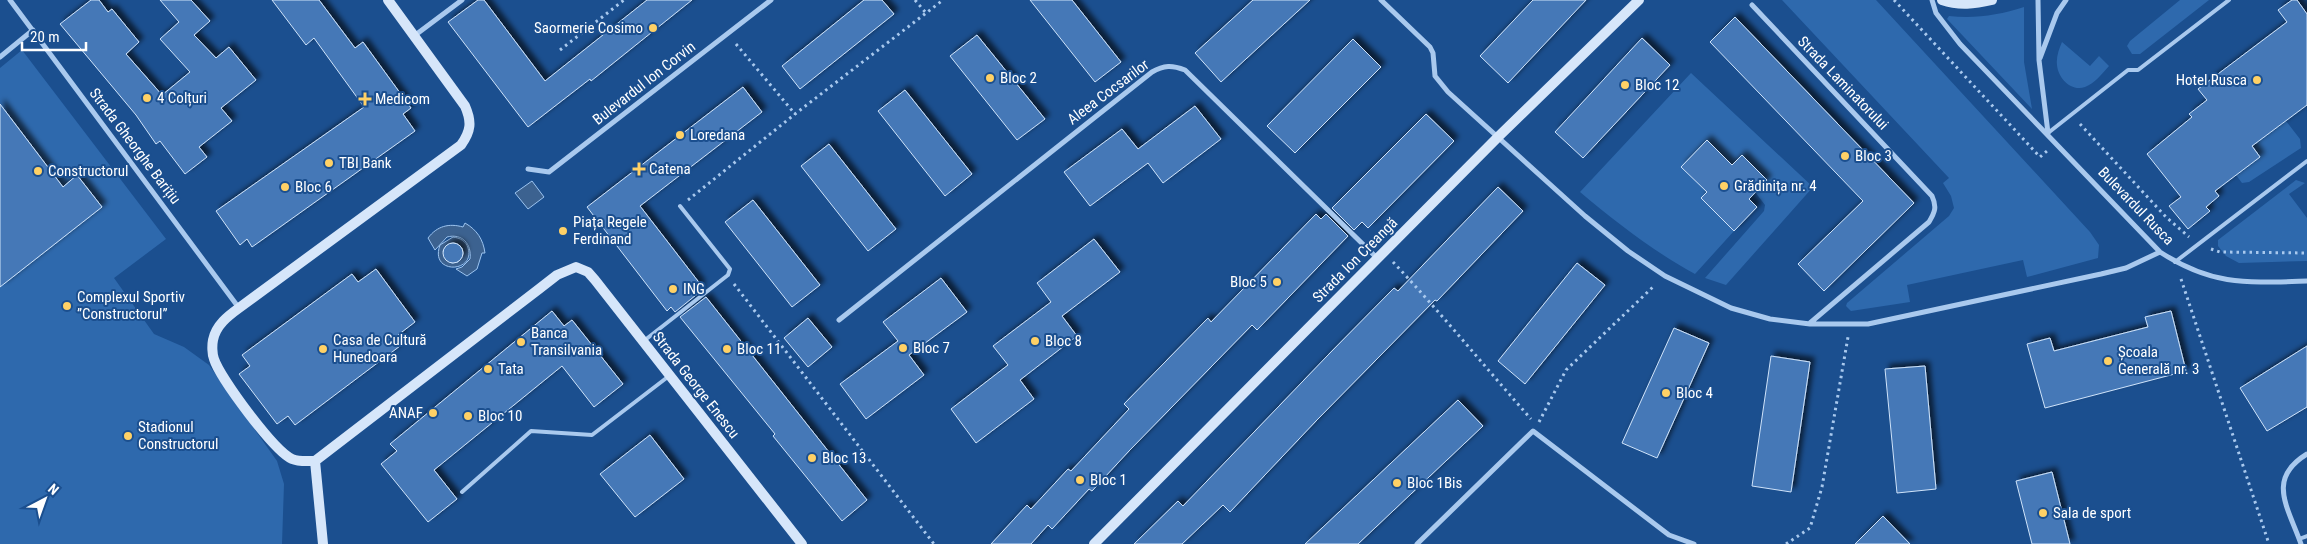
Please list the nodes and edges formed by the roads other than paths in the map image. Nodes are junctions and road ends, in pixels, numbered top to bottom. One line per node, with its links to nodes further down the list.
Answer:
1 (10, 0): 14 (street, Strada Gheorghe Barițiu)
2 (388, 0): 15 (street)
3 (462, 0): 15 (street)
4 (771, 0): 21 (street, Bulevardul Ion Corvin)
5 (1381, 0): 19 (street)
6 (1639, 0): 19 (street, Strada Ion Creangă)
7 (1932, 0): 18 (street, Bulevardul Rusca)
8 (1942, 0): 9 (street)
9 (1992, 0)
10 (2038, 0): 17 (street)
11 (2066, 0): 17 (street)
12 (2229, 0): 18 (lane)
13 (1752, 5): 29 (street, Strada Laminatorului)
14 (33, 30): 16 (street); 27 (street, Strada Gheorghe Barițiu)
15 (414, 36): 27 (street)
16 (0, 57)
17 (2039, 60): 18 (street)
18 (2048, 133): 23 (street, Bulevardul Rusca)
19 (1498, 137): 24 (street, Strada Ion Creangă); 29 (street)
20 (2307, 161): 25 (lane)
21 (528, 169)
22 (680, 206): 30 (lane)
23 (2160, 252): 25 (street, Bulevardul Rusca); 29 (street)
24 (1381, 256): 28 (street, Aleea Cocsarilor); 39 (street, Strada Ion Creangă)
25 (2175, 262): 26 (street, Bulevardul Rusca)
26 (2307, 281)
27 (239, 308): 33 (street)
28 (839, 320)
29 (1810, 324)
30 (643, 342): 31 (street, Strada George Enescu); 33 (street, Strada George Enescu)
31 (669, 376): 34 (lane); 38 (street, Strada George Enescu)
32 (2307, 454): 36 (street)
33 (314, 461): 37 (street)
34 (462, 492)
35 (2307, 536): 36 (lane)
36 (2300, 542)
37 (323, 544)
38 (802, 544)
39 (1094, 544)
40 (1417, 544): 41 (street)
41 (1694, 544)

